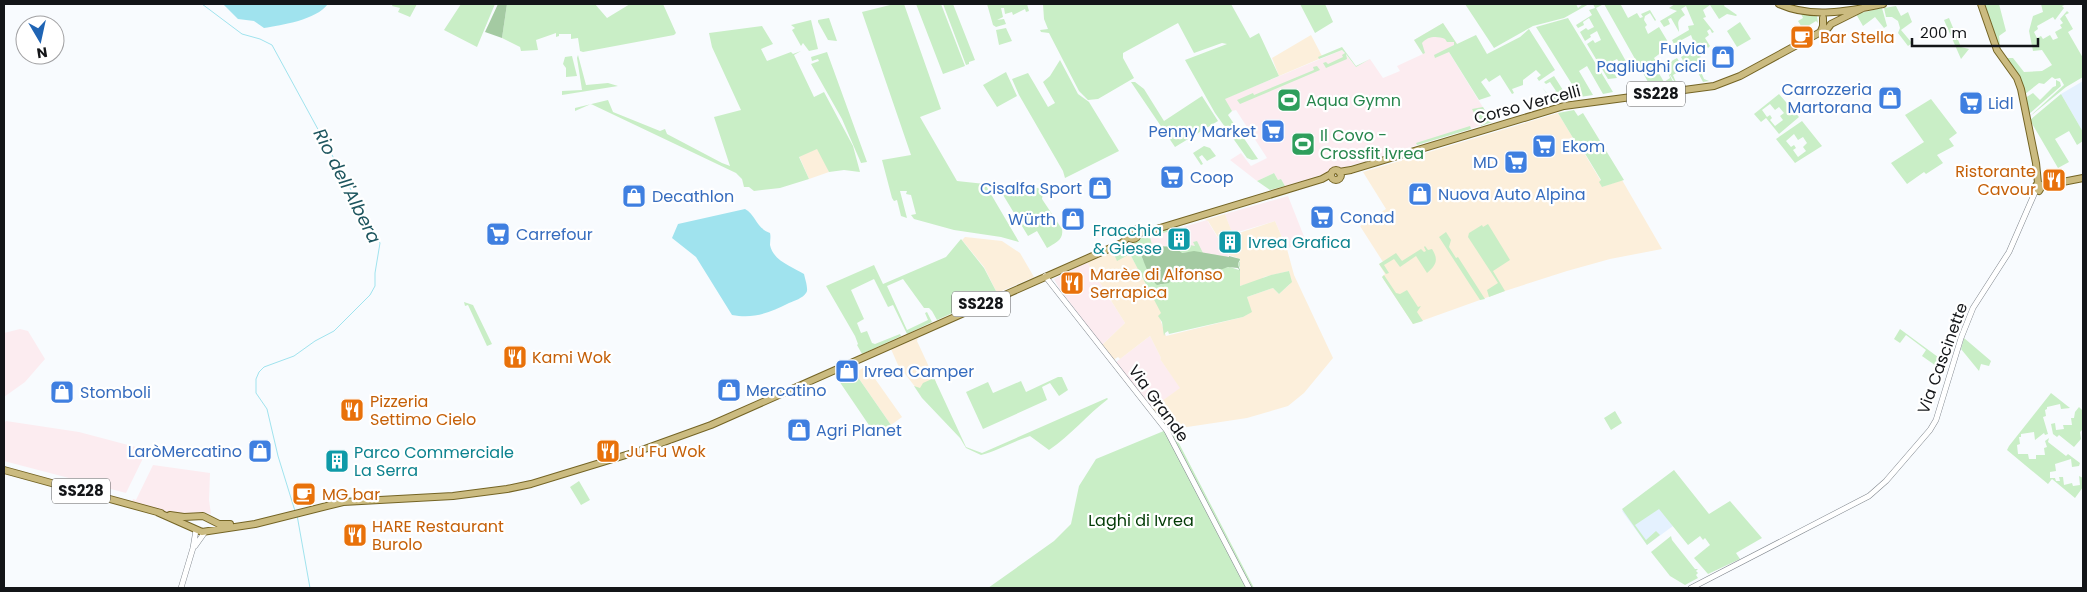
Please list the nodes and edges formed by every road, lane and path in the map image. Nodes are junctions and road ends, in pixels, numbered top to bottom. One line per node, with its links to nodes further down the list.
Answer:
1 (1779, 4): 5 (main road)
2 (1883, 4): 4 (main road, Corso Vercelli / SS228)
3 (1981, 4): 9 (main road)
4 (1865, 7): 5 (main road, Corso Vercelli / SS228); 6 (main road, Corso Vercelli / SS228)
5 (1826, 16): 6 (main road); 6 (main road); 7 (main road)
6 (1832, 24): 7 (main road, Corso Vercelli / SS228)
7 (1821, 31): 10 (main road, Corso Vercelli / SS228)
8 (2083, 178): 9 (main road)
9 (2039, 186): 21 (street, Via Cascinette)
10 (1045, 276): 15 (main road, SS228); 19 (street, Via Grande)
11 (4, 470): 12 (main road, SS228)
12 (157, 512): 13 (main road, SS228); 16 (main road, SS228)
13 (197, 517): 14 (main road); 16 (main road)
14 (208, 520): 15 (main road, SS228); 17 (main road)
15 (244, 525): 17 (main road, SS228)
16 (195, 529): 17 (main road); 18 (street)
17 (206, 531): 18 (street)
18 (193, 548): 20 (street)
19 (1248, 587)
20 (181, 588)
21 (1691, 588)

